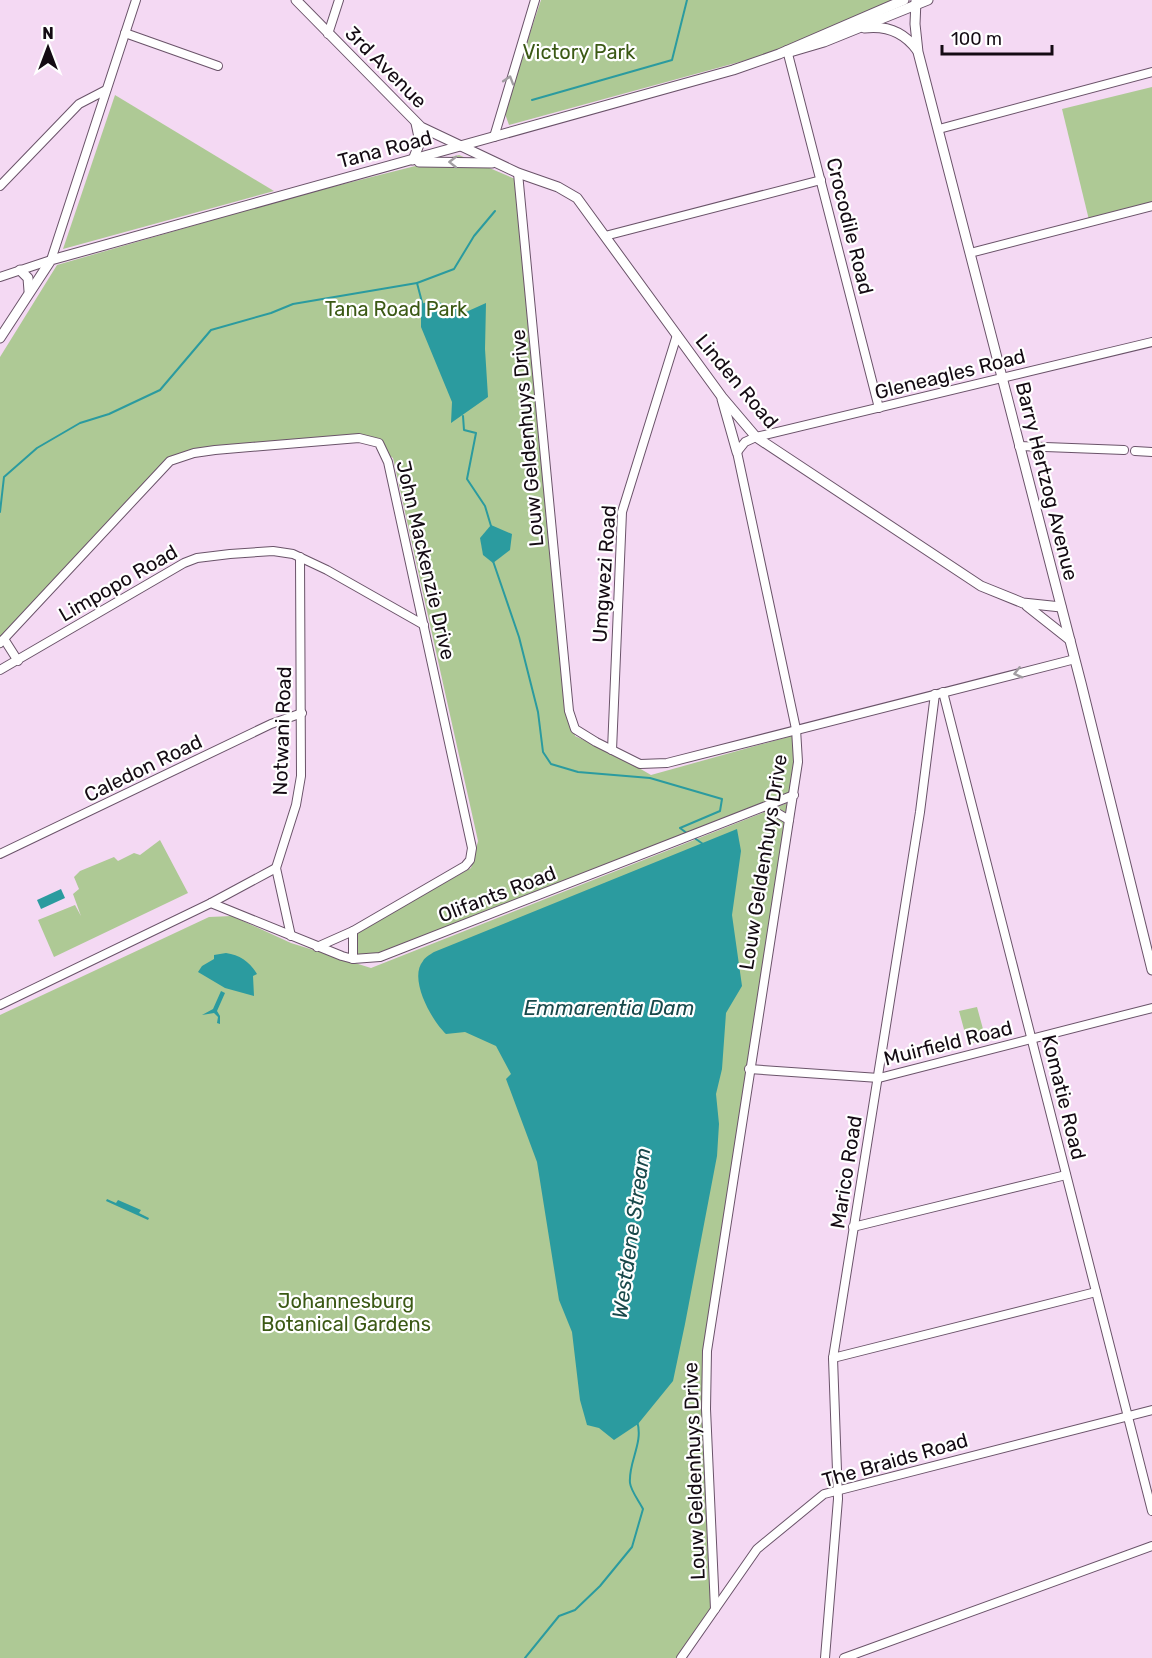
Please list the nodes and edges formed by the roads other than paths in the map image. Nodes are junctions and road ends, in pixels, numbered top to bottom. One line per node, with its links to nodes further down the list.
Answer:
1 (136, 0): 9 (street)
2 (296, 0): 10 (main road, 3rd Avenue)
3 (339, 0): 10 (street)
4 (535, 0): 18 (street, one-way to 4)
5 (904, 0): 11 (main road, Tana Road)
6 (928, 0): 7 (main road, Tana Road)
7 (916, 2): 8 (main road, Tana Road); 12 (main road, Barry Hertzog Avenue)
8 (856, 29): 11 (main road, Tana Road); 12 (main road)
9 (125, 33): 13 (street); 15 (street)
10 (328, 34): 16 (main road, 3rd Avenue)
11 (784, 52): 18 (main road, Tana Road); 23 (street, Crocodile Road)
12 (918, 52): 17 (main road, Barry Hertzog Avenue)
13 (218, 66)
14 (1152, 72): 17 (street)
15 (106, 90): 24 (street); 28 (street)
16 (415, 122): 19 (main road, 3rd Avenue); 20 (main road)
17 (939, 129): 27 (main road, Barry Hertzog Avenue)
18 (493, 137): 19 (main road, Tana Road); 21 (main road)
19 (459, 147): 20 (main road, Tana Road); 21 (main road, Linden Road)
20 (410, 161): 21 (main road, one-way to 20); 28 (main road, Tana Road)
21 (494, 161): 22 (main road, Linden Road)
22 (518, 173): 26 (main road, Linden Road); 56 (street, Louw Geldenhuys Drive)
23 (821, 180): 26 (street); 37 (street, Crocodile Road)
24 (0, 185)
25 (1152, 206): 27 (street)
26 (605, 236): 32 (main road, Linden Road)
27 (970, 253): 35 (main road, Barry Hertzog Avenue)
28 (51, 260): 29 (street, Tana Road); 31 (main road)
29 (20, 270): 30 (street, Tana Road); 31 (main road)
30 (0, 277)
31 (29, 291): 33 (main road)
32 (677, 335): 36 (main road, Linden Road); 56 (street, Umgwezi Road)
33 (0, 338)
34 (1152, 342): 35 (street, Gleneagles Road)
35 (1002, 378): 37 (street, Gleneagles Road); 39 (main road, Barry Hertzog Avenue)
36 (722, 398): 38 (main road, Linden Road); 42 (main road)
37 (879, 408): 38 (street, Gleneagles Road)
38 (756, 437): 42 (street); 45 (main road, Linden Road)
39 (1019, 446): 40 (street); 46 (main road, Barry Hertzog Avenue)
40 (1124, 450)
41 (1135, 451): 43 (street)
42 (737, 452): 55 (street)
43 (1152, 453)
44 (300, 557): 47 (street, Limpopo Road); 51 (street, Limpopo Road); 54 (street, Notwani Road)
45 (1023, 603): 46 (main road, Linden Road); 48 (main road)
46 (1061, 607): 48 (main road, Barry Hertzog Avenue)
47 (424, 625): 49 (street, John Mackenzie Drive); 63 (street, John Mackenzie Drive)
48 (1070, 640): 50 (main road, Barry Hertzog Avenue)
49 (2, 641): 51 (street)
50 (1075, 659): 53 (street, one-way to 53); 67 (main road, Barry Hertzog Avenue)
51 (18, 660): 52 (street, Limpopo Road)
52 (0, 670)
53 (939, 693): 55 (street); 70 (street, Komatie Road); 72 (street, Marico Road)
54 (302, 713): 60 (street, Caledon Road); 61 (street, Notwani Road)
55 (796, 729): 56 (street, Louw Geldenhuys Drive); 57 (street, Louw Geldenhuys Drive)
56 (612, 750)
57 (794, 795): 58 (street, Olifants Road); 59 (street, Louw Geldenhuys Drive)
58 (767, 807): 59 (street); 66 (street, Olifants Road)
59 (789, 820): 71 (street, Louw Geldenhuys Drive)
60 (0, 854)
61 (276, 868): 62 (street); 64 (street, Notwani Road)
62 (211, 903): 64 (street, Olifants Road); 68 (street)
63 (353, 931): 65 (street, John Mackenzie Drive); 66 (street)
64 (291, 936): 65 (street, Olifants Road)
65 (317, 947): 66 (street, Olifants Road)
66 (353, 959)
67 (1152, 970)
68 (0, 1005)
69 (1152, 1008): 70 (street, Muirfield Road)
70 (1033, 1038): 72 (street, Muirfield Road); 73 (street, Komatie Road)
71 (749, 1069): 72 (street, Muirfield Road); 82 (street, Louw Geldenhuys Drive)
72 (879, 1078): 74 (street, Marico Road)
73 (1066, 1175): 74 (street); 75 (street, Komatie Road)
74 (853, 1227): 76 (street, Marico Road)
75 (1096, 1292): 76 (street); 78 (street, Komatie Road)
76 (833, 1358): 79 (street, Marico Road)
77 (1152, 1410): 78 (street, The Braids Road)
78 (1128, 1416): 79 (street, The Braids Road); 80 (street, Komatie Road)
79 (837, 1489): 82 (street, The Braids Road); 84 (street, Marico Road)
80 (1152, 1510)
81 (1152, 1546): 85 (street)
82 (715, 1609): 83 (street, The Braids Road)
83 (681, 1658)
84 (825, 1658)
85 (844, 1658)

